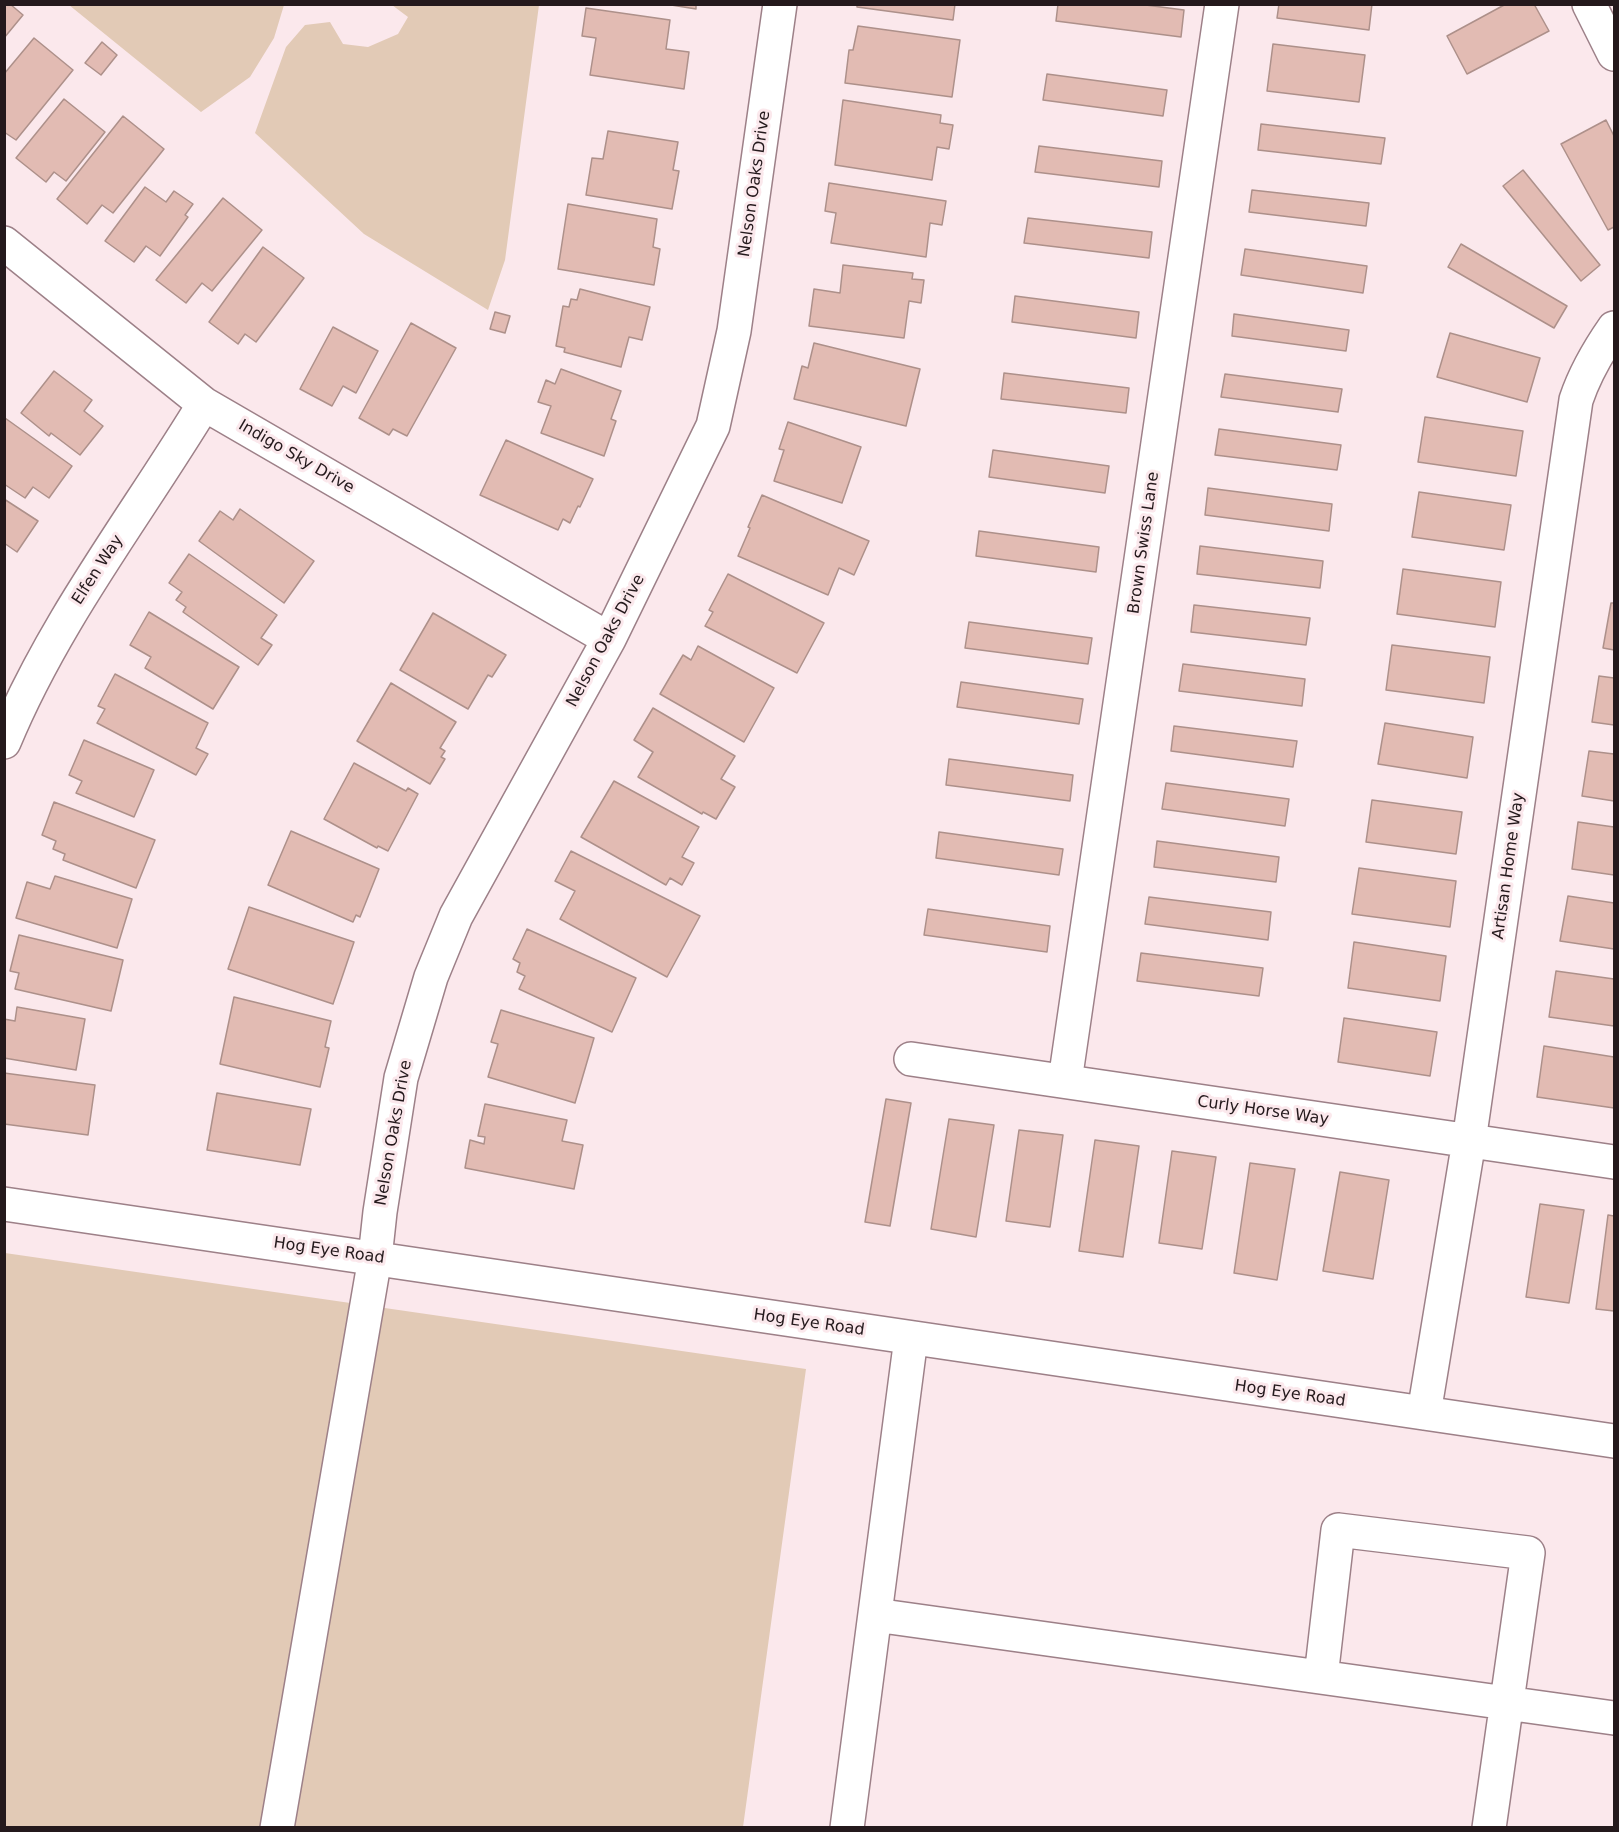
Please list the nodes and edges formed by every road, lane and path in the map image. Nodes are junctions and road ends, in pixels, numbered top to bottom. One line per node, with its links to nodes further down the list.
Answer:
1 (780, 4): 8 (street, Nelson Oaks Drive)
2 (1222, 4): 11 (street, Brown Swiss Lane)
3 (1588, 4): 4 (street)
4 (1614, 54)
5 (4, 243): 7 (street, Indigo Sky Drive)
6 (1614, 328): 12 (street, Artisan Home Way)
7 (204, 404): 8 (street, Indigo Sky Drive); 9 (street, Elfen Way)
8 (609, 639): 15 (street, Nelson Oaks Drive)
9 (4, 742)
10 (911, 1059): 11 (street, Curly Horse Way)
11 (1065, 1082): 12 (street, Curly Horse Way)
12 (1469, 1141): 13 (street, Curly Horse Way); 17 (street, Artisan Home Way)
13 (1614, 1162)
14 (4, 1204): 15 (street, Hog Eye Road)
15 (375, 1258): 16 (street, Hog Eye Road); 23 (street, Nelson Oaks Drive)
16 (911, 1338): 17 (street, Hog Eye Road); 19 (street)
17 (1424, 1413): 18 (street, Hog Eye Road)
18 (1614, 1441)
19 (875, 1615): 20 (street); 24 (street)
20 (1321, 1677): 21 (street); 21 (street)
21 (1507, 1703): 22 (street); 25 (street)
22 (1614, 1718)
23 (277, 1827)
24 (847, 1827)
25 (1489, 1827)

